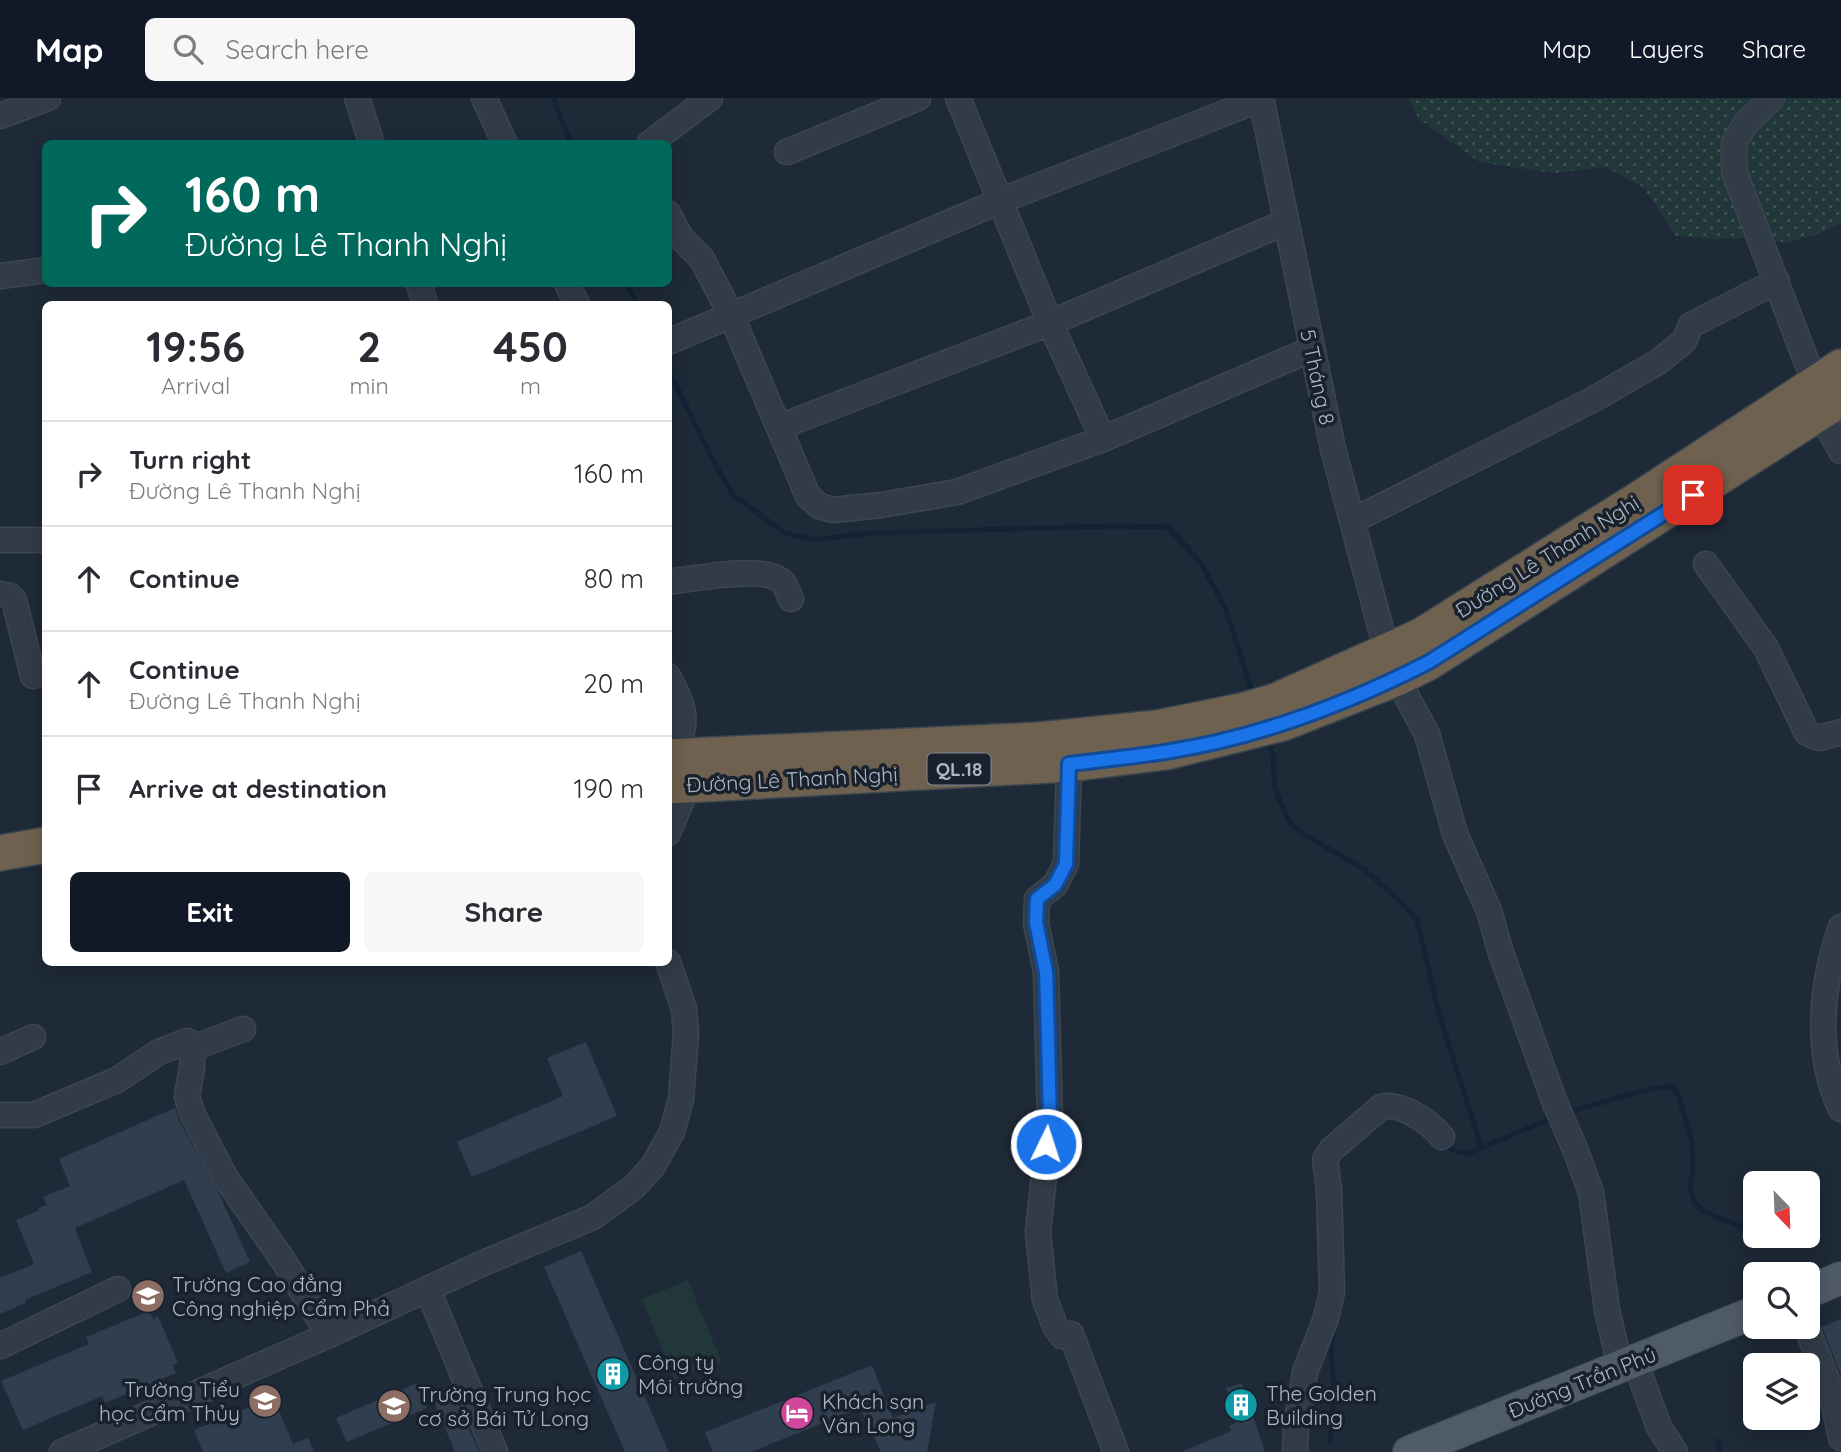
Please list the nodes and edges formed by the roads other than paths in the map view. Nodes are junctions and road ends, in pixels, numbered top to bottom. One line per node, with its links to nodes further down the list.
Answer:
1 (357, 98): 10 (street)
2 (484, 98): 11 (street)
3 (710, 98): 12 (street)
4 (918, 98): 13 (street)
5 (958, 98): 14 (street)
6 (1772, 98): 19 (street)
7 (45, 99): 9 (street)
8 (1261, 99): 14 (street); 16 (street, 5 Tháng 8)
9 (0, 116)
10 (371, 140)
11 (503, 140)
12 (654, 140)
13 (787, 152)
14 (1000, 201): 20 (street); 21 (street)
15 (672, 221): 20 (street)
16 (1286, 222): 21 (street); 23 (street, 5 Tháng 8)
17 (42, 271): 18 (street)
18 (0, 276)
19 (1777, 281): 24 (street); 28 (street)
20 (731, 315): 22 (street); 25 (street)
21 (1050, 323): 25 (street); 26 (street)
22 (672, 340)
23 (1312, 349): 26 (street); 28 (street, 5 Tháng 8)
24 (1829, 391): 27 (street); 35 (highway, Đường Lê Thanh Nghị / QL.18)
25 (779, 428): 26 (street)
26 (1103, 439)
27 (1841, 451)
28 (1352, 521): 35 (street, 5 Tháng 8)
29 (42, 540): 30 (street)
30 (0, 541)
31 (1706, 564): 39 (street)
32 (672, 582): 34 (street)
33 (0, 594): 36 (street)
34 (791, 599)
35 (1392, 665): 38 (highway, Đường Lê Thanh Nghị / QL.18); 65 (street, 5 Tháng 8)
36 (33, 676)
37 (672, 685): 42 (street)
38 (1245, 722): 40 (highway, Đường Lê Thanh Nghị / QL.18); 41 (highway, Đường Lê Thanh Nghị / QL.18)
39 (1841, 732)
40 (905, 759): 41 (highway, Đường Lê Thanh Nghị / QL.18); 42 (highway, Đường Lê Thanh Nghị / QL.18)
41 (1069, 764): 70 (street)
42 (675, 771): 43 (street)
43 (672, 798)
44 (42, 822): 45 (highway)
45 (0, 828)
46 (42, 846): 47 (highway)
47 (0, 853)
48 (1841, 927): 54 (street)
49 (669, 966): 60 (street)
50 (243, 1029): 52 (street)
51 (33, 1037): 53 (street)
52 (193, 1048): 55 (street); 62 (street)
53 (0, 1052)
54 (1841, 1109)
55 (0, 1115)
56 (1442, 1137): 71 (street)
57 (1841, 1279): 58 (main road)
58 (1820, 1287)
59 (118, 1289): 64 (street)
60 (428, 1290): 62 (street); 69 (street)
61 (1743, 1317): 65 (main road, Đường Trần Phú)
62 (329, 1335): 68 (street)
63 (1811, 1339): 66 (street)
64 (0, 1346)
65 (1627, 1363): 67 (main road, Đường Trần Phú); 73 (street, 5 Tháng 8)
66 (1841, 1438)
67 (1446, 1446): 72 (main road, Đường Trần Phú)
68 (62, 1452)
69 (495, 1452)
70 (1116, 1452)
71 (1295, 1452)
72 (1409, 1452)
73 (1675, 1452)

